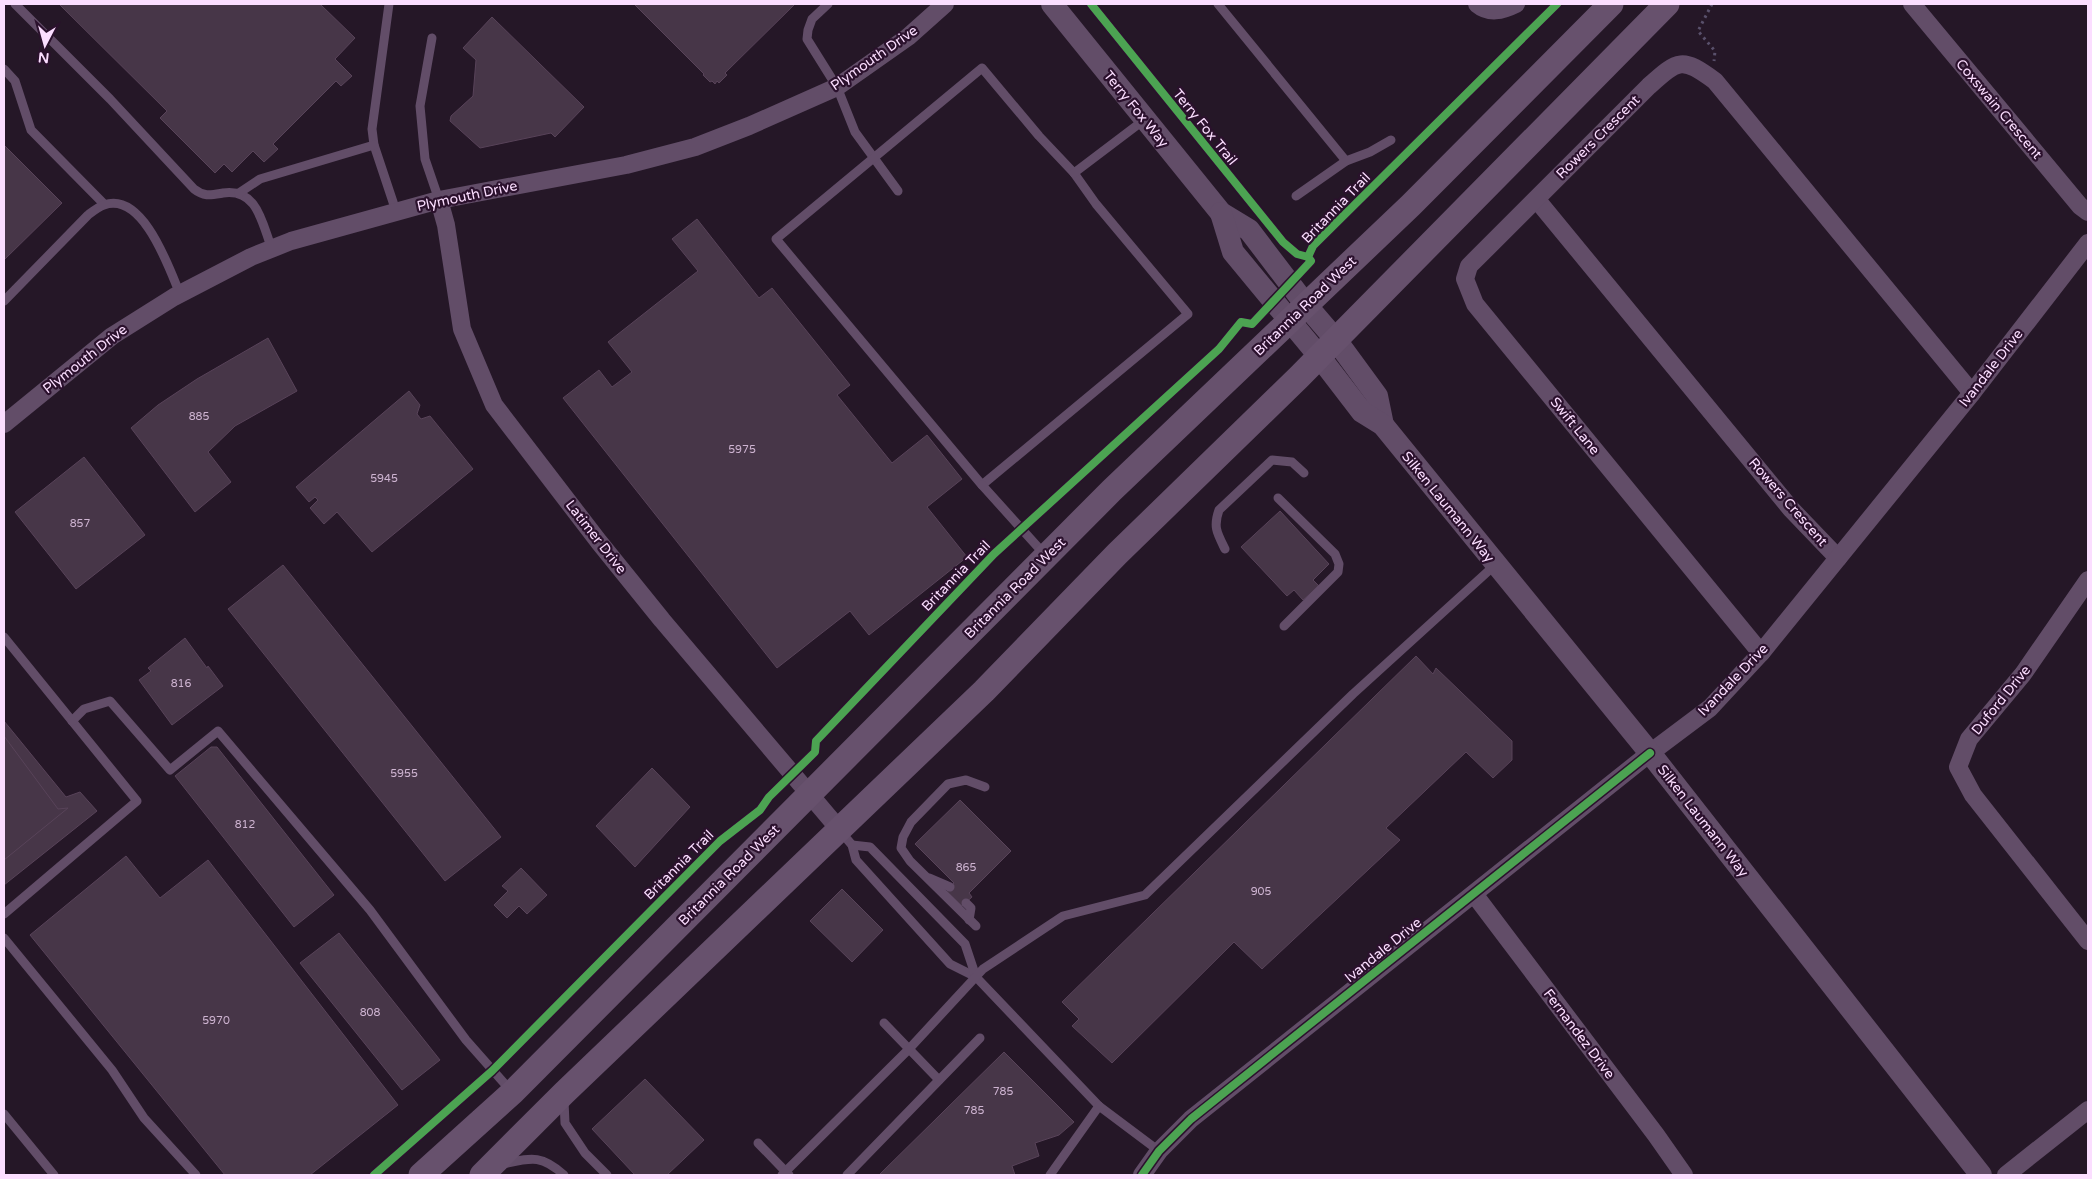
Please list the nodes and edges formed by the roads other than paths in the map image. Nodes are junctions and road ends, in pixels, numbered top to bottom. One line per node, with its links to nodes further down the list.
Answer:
1 (15, 4): 22 (lane)
2 (389, 4): 17 (lane)
3 (828, 4): 14 (lane)
4 (944, 4): 14 (street, Plymouth Drive)
5 (1052, 4): 15 (street, Terry Fox Way)
6 (1218, 4): 19 (lane)
7 (1476, 4): 8 (street)
8 (1516, 4)
9 (1612, 4): 33 (main road, Britannia Road West)
10 (1667, 4): 34 (main road)
11 (1912, 4): 28 (street, Coxswain Crescent)
12 (432, 38): 24 (lane)
13 (4, 69): 26 (lane)
14 (837, 87): 18 (lane); 24 (street, Plymouth Drive)
15 (1144, 120): 20 (lane); 33 (street, Terry Fox Way)
16 (1391, 140): 19 (lane)
17 (374, 145): 22 (lane); 27 (lane)
18 (874, 158): 20 (lane); 21 (lane); 38 (lane)
19 (1346, 161): 23 (lane)
20 (1074, 173): 38 (lane)
21 (898, 191)
22 (239, 193): 30 (lane)
23 (1296, 196)
24 (439, 200): 27 (street, Plymouth Drive); 51 (street, Latimer Drive)
25 (1537, 200): 35 (street, Rowers Crescent); 42 (street, Rowers Crescent); 47 (street, Swift Lane)
26 (104, 204): 31 (lane); 32 (lane)
27 (396, 212): 30 (street, Plymouth Drive)
28 (2088, 212)
29 (2088, 243): 35 (street, Ivandale Drive)
30 (272, 249): 31 (street, Plymouth Drive)
31 (180, 294): 36 (street, Plymouth Drive)
32 (4, 301)
33 (1298, 313): 34 (street, Terry Fox Way); 41 (main road, Britannia Road West)
34 (1327, 348): 43 (street, Silken Laumann Way); 52 (main road)
35 (1972, 393): 42 (street, Ivandale Drive)
36 (4, 424)
37 (1304, 473): 40 (lane)
38 (982, 485): 41 (lane)
39 (1278, 498): 45 (lane)
40 (1225, 549)
41 (1047, 556): 51 (main road, Britannia Road West)
42 (1838, 558): 47 (street, Ivandale Drive)
43 (1496, 565): 49 (street, Silken Laumann Way); 60 (lane)
44 (2088, 580): 59 (street, Duford Drive)
45 (1284, 626)
46 (4, 637): 48 (lane)
47 (1761, 653): 49 (street, Ivandale Drive)
48 (72, 722): 57 (lane); 65 (lane)
49 (1650, 754): 55 (street, Ivandale Drive); 83 (street, Silken Laumann Way)
50 (985, 787): 53 (lane)
51 (810, 795): 52 (street, Latimer Drive); 65 (main road, Britannia Road West)
52 (846, 837): 60 (lane); 60 (lane); 66 (main road)
53 (926, 877): 54 (lane); 56 (lane)
54 (950, 887)
55 (1474, 894): 71 (street, Ivandale Drive); 82 (street, Fernandez Drive)
56 (966, 902)
57 (4, 914)
58 (4, 938): 75 (lane)
59 (2088, 941)
60 (976, 977): 63 (lane); 67 (lane)
61 (884, 1023): 63 (lane)
62 (980, 1038): 64 (lane)
63 (909, 1049): 64 (lane); 73 (lane)
64 (939, 1080): 79 (lane)
65 (513, 1092): 76 (main road, Britannia Road West)
66 (564, 1093): 72 (main road); 78 (lane)
67 (1099, 1106): 71 (lane); 80 (lane)
68 (2088, 1110): 84 (street)
69 (4, 1114): 74 (lane)
70 (758, 1143): 73 (lane)
71 (1159, 1151): 81 (street, Ivandale Drive)
72 (487, 1170): 77 (lane)
73 (786, 1174)
74 (54, 1175)
75 (196, 1175)
76 (421, 1175)
77 (564, 1175)
78 (607, 1175)
79 (847, 1175)
80 (1050, 1175)
81 (1142, 1175)
82 (1684, 1175)
83 (1981, 1175)
84 (2006, 1175)

